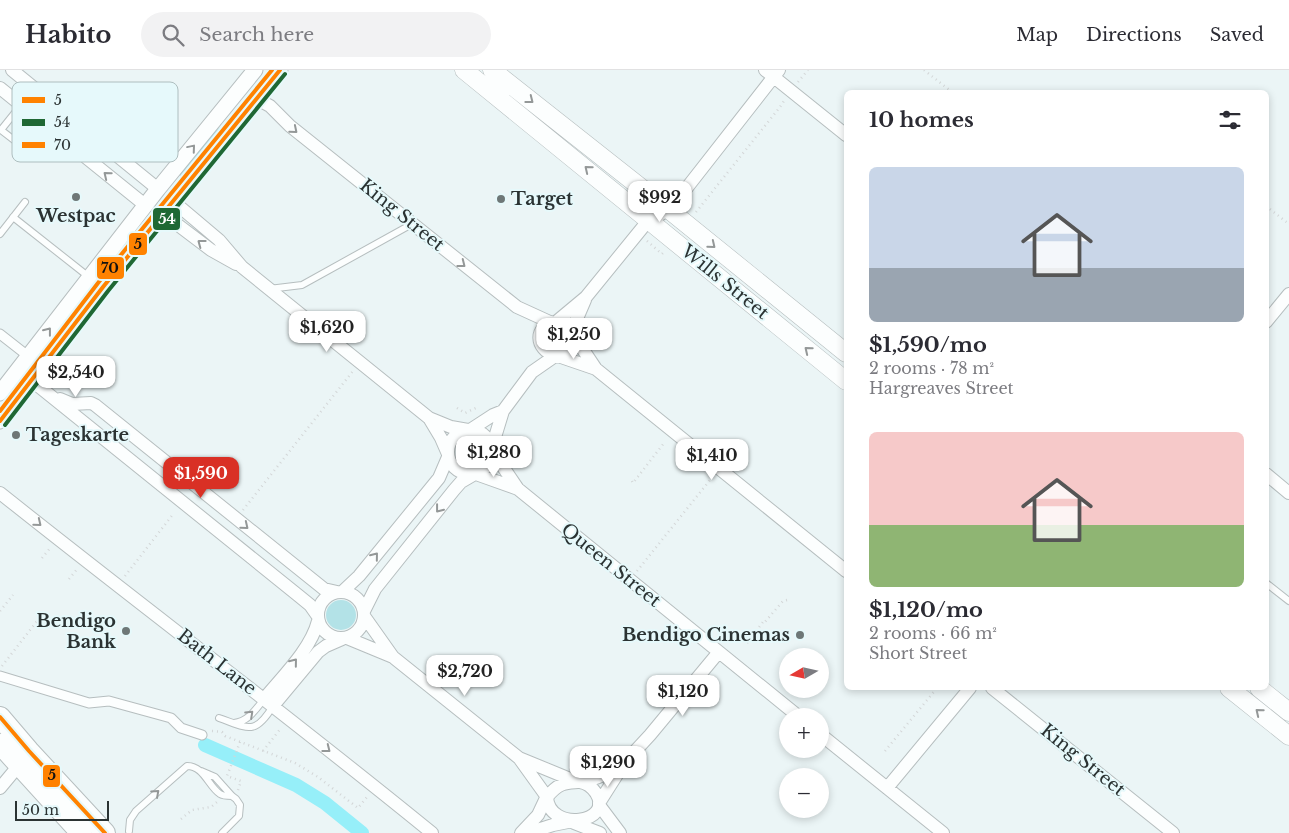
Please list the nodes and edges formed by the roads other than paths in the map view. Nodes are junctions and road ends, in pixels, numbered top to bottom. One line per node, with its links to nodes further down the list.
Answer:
1 (12, 70): 7 (street)
2 (255, 70): 11 (street)
3 (280, 70): 10 (street)
4 (464, 70): 18 (main road, Wills Street, one-way to 4)
5 (492, 70): 17 (main road, Wills Street, one-way to 17)
6 (772, 72): 13 (street); 23 (street)
7 (27, 82)
8 (0, 88): 9 (street)
9 (12, 98)
10 (257, 99): 11 (street); 21 (street); 27 (street, King Street, one-way to 27)
11 (231, 100): 19 (street, one-way to 11)
12 (12, 116): 14 (lane)
13 (844, 133)
14 (12, 139)
15 (92, 162): 22 (street, one-way to 15)
16 (125, 162): 19 (street)
17 (620, 171): 18 (main road); 23 (main road, Wills Street)
18 (609, 187): 26 (main road, Wills Street)
19 (158, 189): 21 (street); 22 (street)
20 (25, 202): 25 (lane)
21 (174, 202): 24 (street); 29 (street)
22 (146, 205): 24 (street); 30 (street)
23 (668, 209): 26 (street); 39 (main road, Wills Street, one-way to 39)
24 (162, 215): 29 (street, one-way to 24); 46 (street)
25 (13, 217): 28 (lane); 30 (lane)
26 (650, 221): 33 (street); 45 (main road, Wills Street, one-way to 26)
27 (412, 224): 31 (lane); 35 (street, King Street, one-way to 35)
28 (0, 234)
29 (242, 267): 31 (street)
30 (89, 277): 40 (street, one-way to 30)
31 (269, 289): 51 (street)
32 (1289, 294): 34 (street)
33 (586, 297): 35 (street); 37 (street)
34 (1269, 318)
35 (554, 323): 37 (street); 38 (street)
36 (0, 334): 40 (street)
37 (574, 335): 41 (street); 43 (street)
38 (540, 343): 41 (street); 44 (street)
39 (844, 351)
40 (28, 356): 42 (street)
41 (556, 356): 43 (street); 44 (street)
42 (18, 369): 46 (street); 47 (street)
43 (596, 369): 62 (street)
44 (532, 372): 50 (street)
45 (844, 379)
46 (31, 380): 48 (street); 52 (street)
47 (0, 393)
48 (48, 394): 49 (street); 53 (street)
49 (95, 405): 53 (street); 64 (street, one-way to 64)
50 (503, 410): 54 (street); 55 (street)
51 (429, 418): 54 (street); 56 (street)
52 (0, 420)
53 (86, 424): 67 (street)
54 (469, 430): 55 (street); 56 (street)
55 (493, 449): 57 (street); 59 (street, Queen Street)
56 (448, 455): 57 (street); 64 (street, one-way to 56)
57 (474, 475): 59 (street, Queen Street); 66 (street, one-way to 66)
58 (1269, 476): 61 (street)
59 (518, 489): 69 (street, Queen Street)
60 (0, 493): 77 (street, Bath Lane, one-way to 77)
61 (1289, 493)
62 (844, 569)
63 (1269, 585): 65 (lane)
64 (340, 592): 66 (street); 67 (street)
65 (1289, 601)
66 (364, 614): 68 (street); 70 (street)
67 (318, 618): 68 (street); 77 (street, one-way to 67)
68 (345, 638): 70 (street); 72 (street)
69 (718, 653): 78 (street, Queen Street); 90 (street)
70 (393, 657): 89 (street)
71 (0, 676): 84 (street)
72 (293, 682): 77 (street); 82 (street)
73 (968, 690): 93 (street)
74 (994, 690): 107 (street, King Street)
75 (1232, 690): 85 (main road, one-way to 75)
76 (1262, 690): 79 (main road)
77 (269, 702): 82 (street, Bath Lane); 83 (lane, one-way to 77); 83 (lane)
78 (788, 708)
79 (1289, 712)
80 (0, 717): 88 (highway)
81 (219, 718): 83 (lane)
82 (287, 721): 101 (street, Bath Lane, one-way to 101)
83 (232, 722)
84 (202, 735)
85 (1289, 736)
86 (829, 741): 93 (street)
87 (0, 744): 88 (highway)
88 (25, 758): 92 (street); 98 (highway); 99 (highway)
89 (519, 758): 91 (street); 94 (street)
90 (625, 762): 91 (street); 95 (street)
91 (578, 782): 94 (street); 95 (street)
92 (0, 788)
93 (887, 788): 106 (street)
94 (546, 798): 96 (street); 102 (street)
95 (599, 804): 96 (street); 105 (street)
96 (570, 822): 103 (street); 104 (street)
97 (129, 831): 100 (lane, one-way to 100)
98 (82, 833)
99 (106, 833)
100 (222, 833)
101 (432, 833)
102 (521, 833)
103 (528, 833)
104 (600, 833)
105 (620, 833)
106 (943, 833)
107 (1173, 833)

